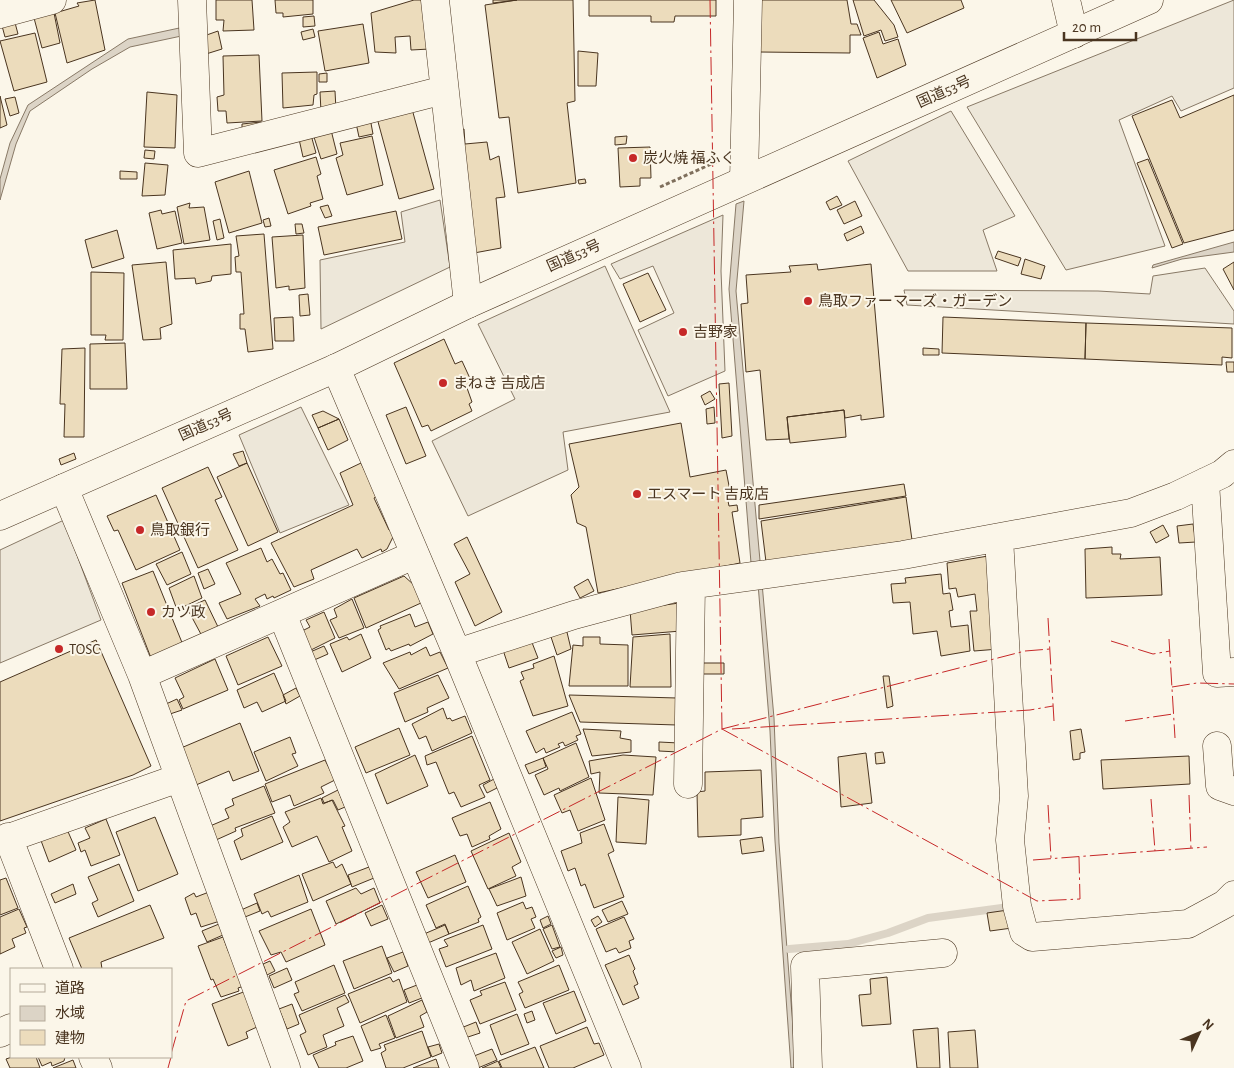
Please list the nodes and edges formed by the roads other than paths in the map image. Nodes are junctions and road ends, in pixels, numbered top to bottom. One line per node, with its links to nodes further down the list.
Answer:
1 (52, 0): 7 (main road)
2 (192, 0): 9 (main road)
3 (435, 0): 9 (main road)
4 (748, 0): 10 (main road)
5 (1066, 0): 8 (main road)
6 (1149, 0): 8 (main road, 国道53号)
7 (0, 14)
8 (1074, 34): 10 (main road, 国道53号)
9 (444, 90): 11 (main road)
10 (744, 180): 11 (main road, 国道53号)
11 (468, 304): 12 (main road, 国道53号)
12 (336, 368): 15 (main road, 国道53号); 18 (main road)
13 (1234, 464): 14 (main road)
14 (1205, 482): 17 (main road); 22 (main road)
15 (64, 488): 16 (main road, 国道53号); 23 (main road)
16 (0, 516)
17 (999, 538): 19 (main road); 29 (main road)
18 (414, 555): 20 (main road); 21 (main road)
19 (691, 585): 21 (main road); 26 (main road)
20 (282, 614): 23 (main road); 33 (main road)
21 (457, 653): 34 (main road)
22 (1234, 672)
23 (142, 675): 25 (main road)
24 (1217, 746): 27 (main road)
25 (179, 778): 28 (main road); 32 (main road)
26 (688, 784)
27 (1234, 791)
28 (4, 839): 31 (main road)
29 (1234, 895)
30 (943, 954): 35 (main road)
31 (59, 968)
32 (286, 1068)
33 (465, 1068)
34 (627, 1068)
35 (808, 1068)

